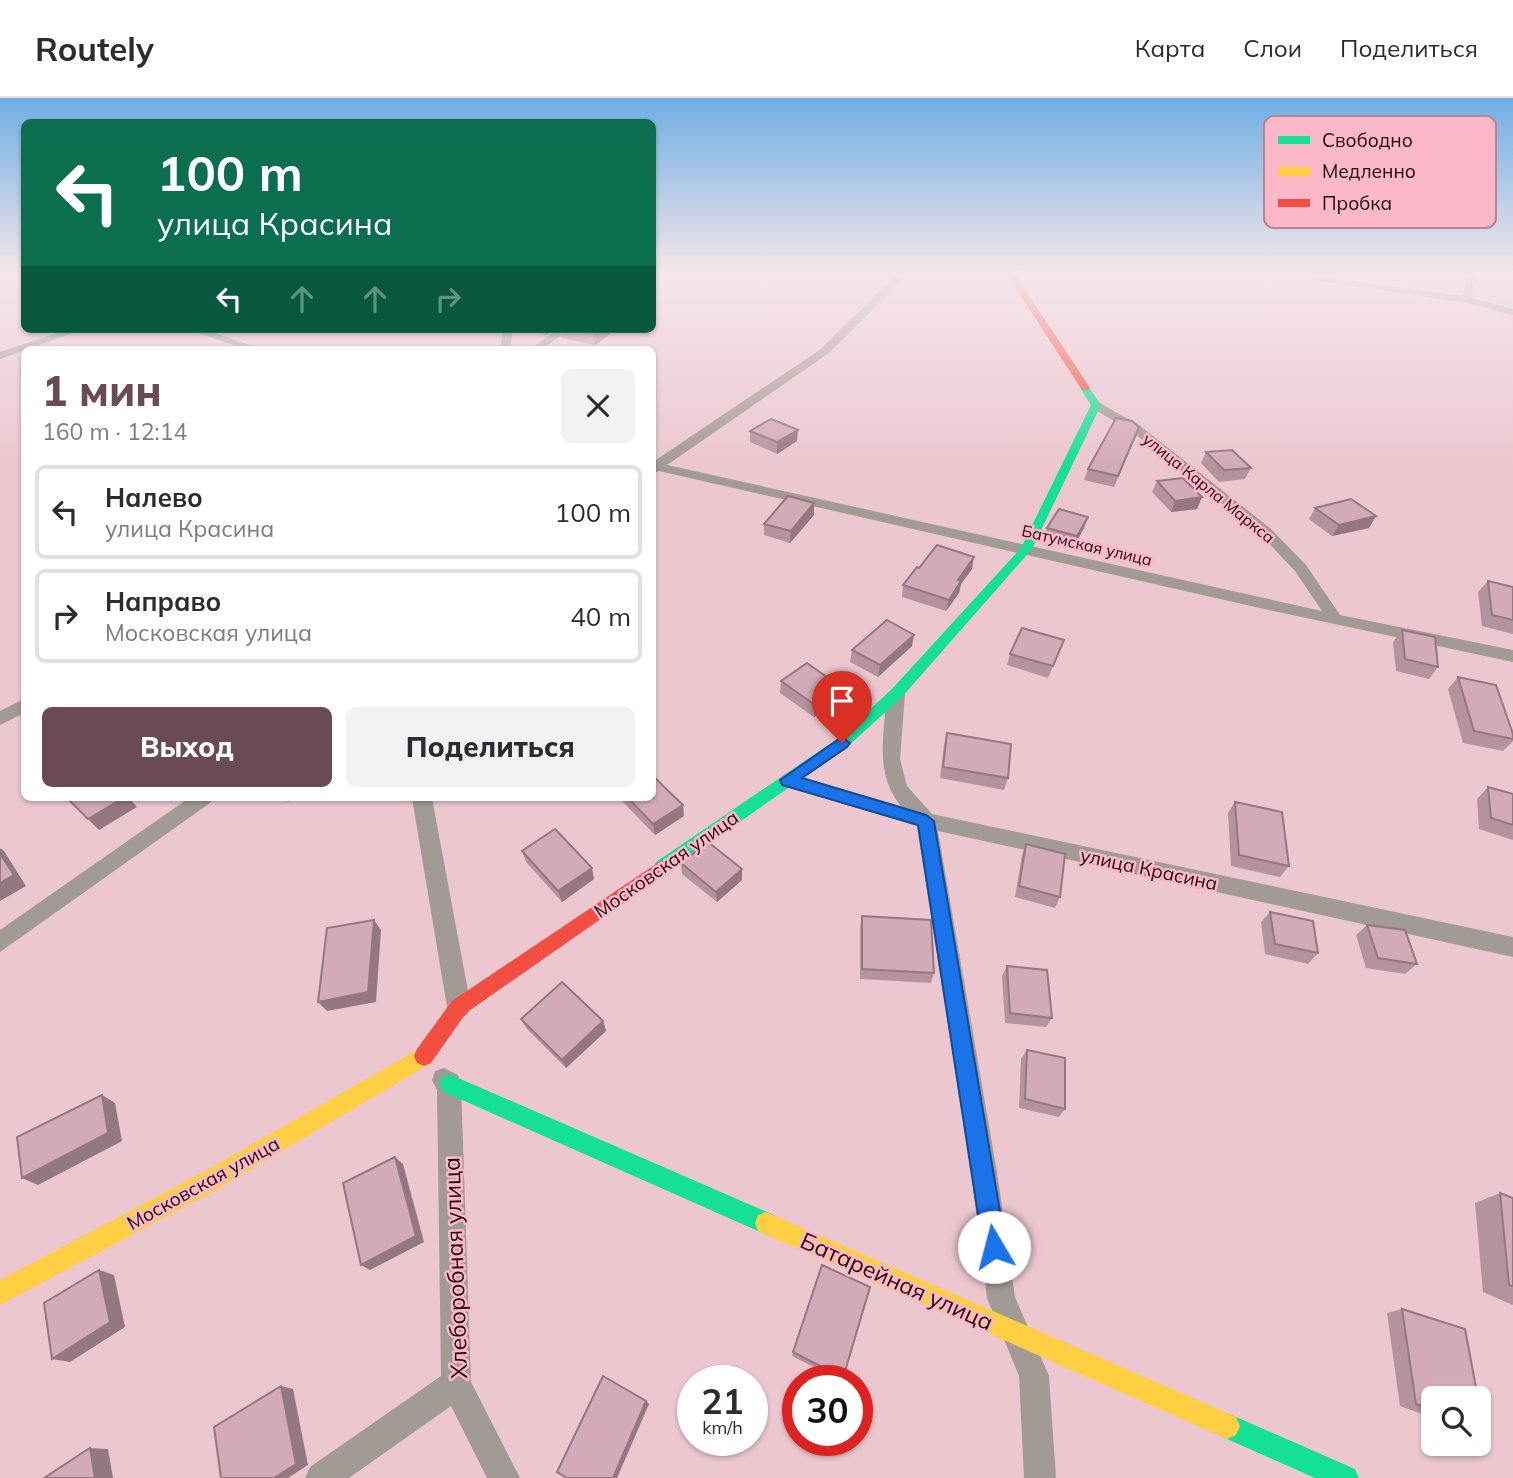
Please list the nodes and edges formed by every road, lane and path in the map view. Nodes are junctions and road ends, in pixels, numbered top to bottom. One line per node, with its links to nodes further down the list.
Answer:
1 (54, 337): 5 (street)
2 (219, 337): 6 (street)
3 (839, 337): 10 (street)
4 (1052, 337): 9 (street)
5 (29, 346)
6 (246, 346)
7 (21, 349): 8 (street)
8 (0, 356)
9 (1096, 405): 12 (street, Московская улица); 13 (street, улица Карла Маркса)
10 (656, 466)
11 (656, 467): 12 (street, Батумская улица)
12 (1026, 549): 13 (street, Батумская улица); 16 (street, Московская улица)
13 (1335, 619): 14 (street, Батумская улица)
14 (1510, 656): 15 (street)
15 (1513, 673)
16 (896, 694): 19 (street, Московская улица); 22 (street)
17 (21, 707): 18 (street)
18 (0, 719)
19 (788, 780): 22 (street, улица Красина); 25 (street, Московская улица)
20 (199, 801): 23 (street)
21 (423, 801): 25 (street)
22 (926, 821): 24 (street, улица Красина); 29 (street)
23 (0, 942)
24 (1513, 947)
25 (459, 1007): 26 (street, Московская улица)
26 (422, 1059): 27 (street); 28 (street, Московская улица)
27 (449, 1084): 29 (street, Батарейная улица); 30 (street, Хлеборобная улица)
28 (0, 1293)
29 (1019, 1335): 33 (street); 34 (street, Батарейная улица)
30 (456, 1384): 31 (street); 32 (street, Хлеборобная улица)
31 (321, 1478)
32 (504, 1478)
33 (1040, 1478)
34 (1346, 1478)

